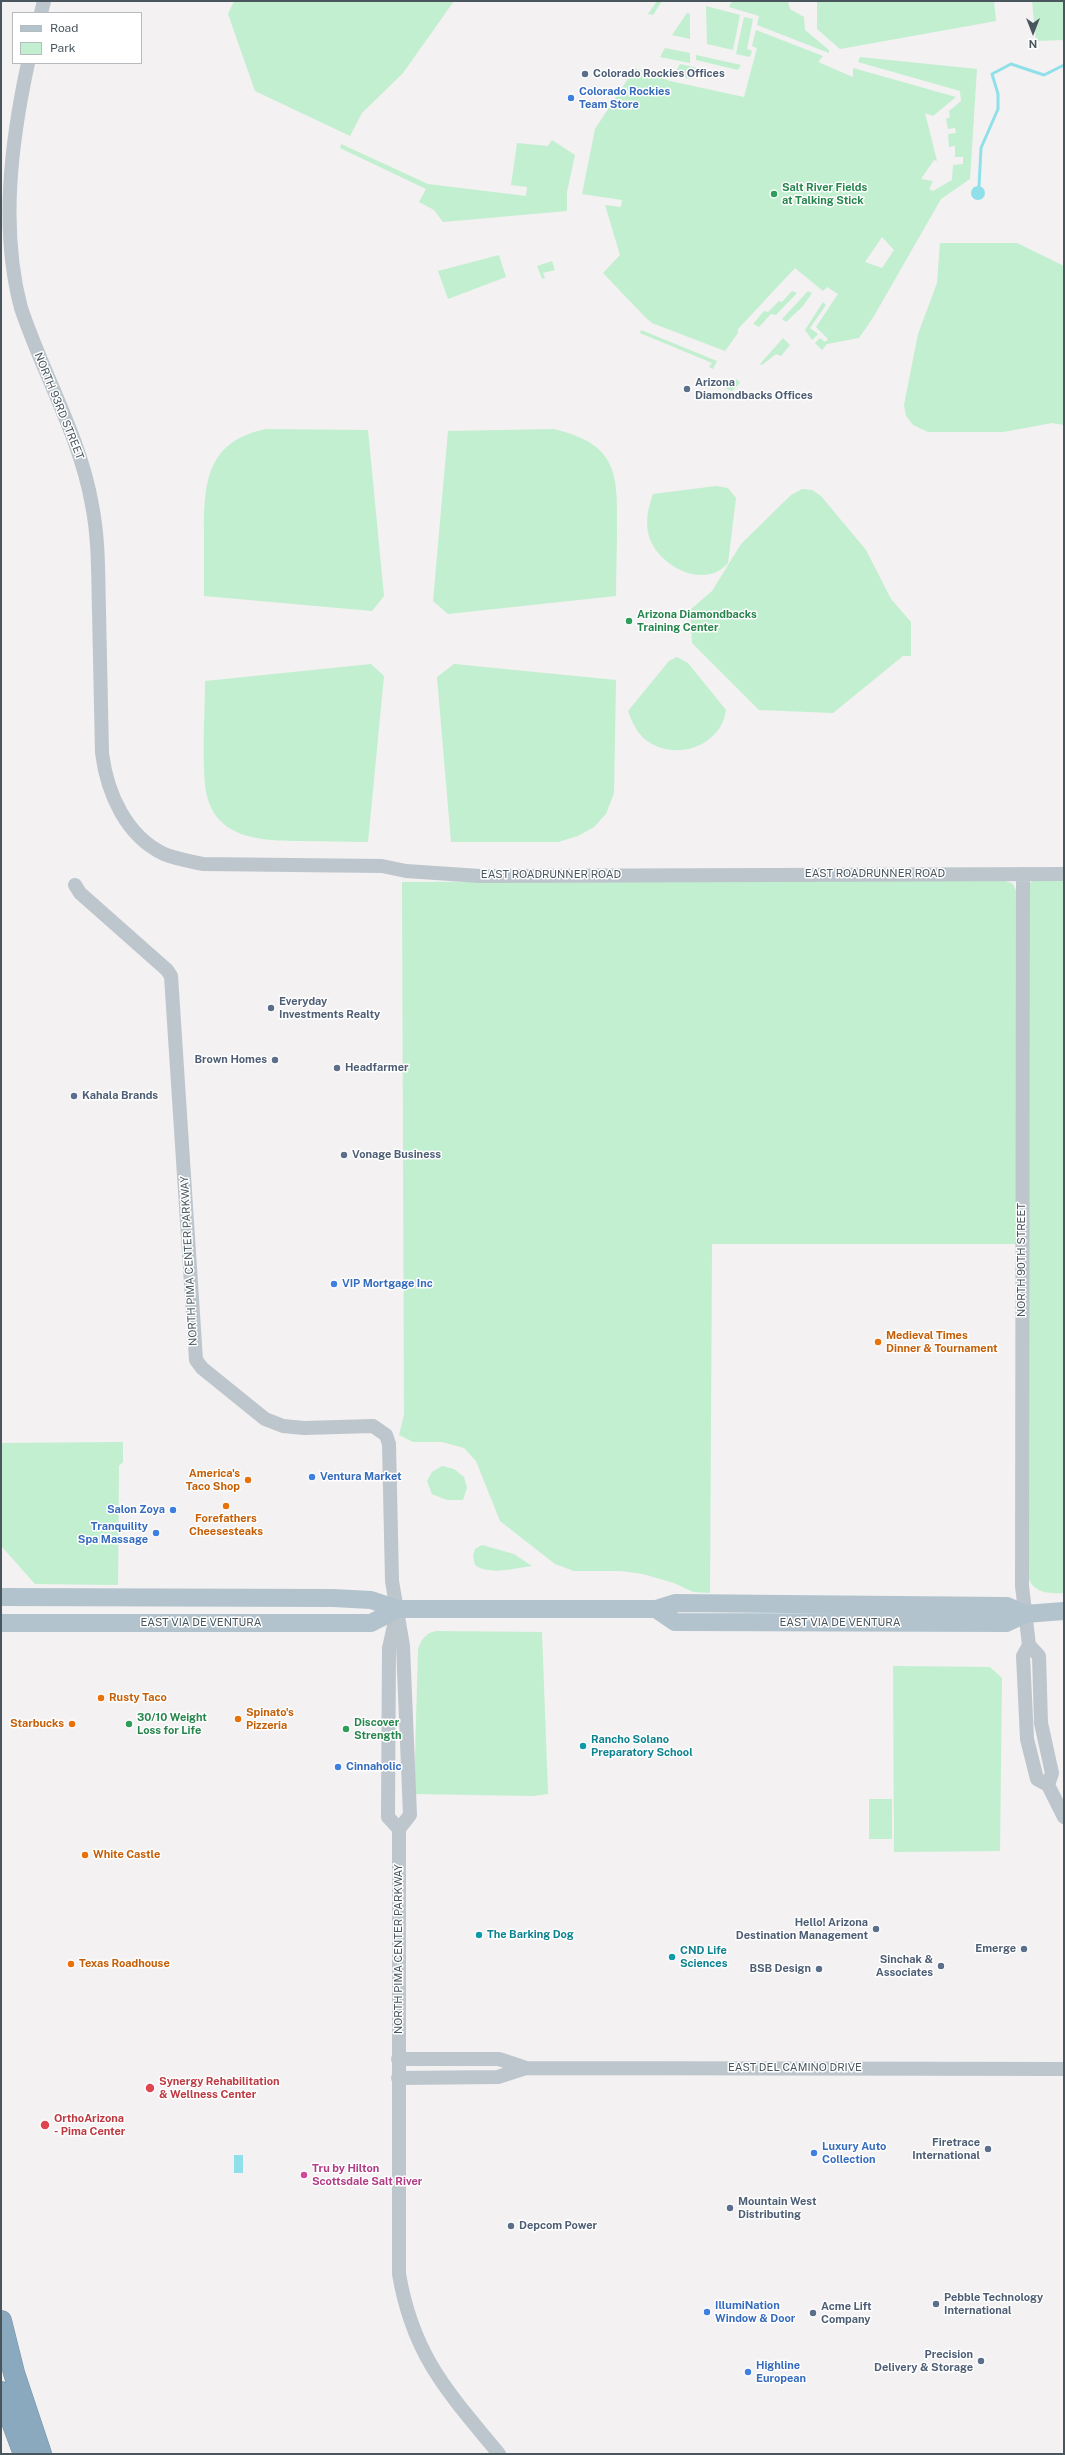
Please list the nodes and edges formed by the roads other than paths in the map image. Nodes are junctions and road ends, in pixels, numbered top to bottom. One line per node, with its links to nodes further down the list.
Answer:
1 (44, 1): 2 (street)
2 (40, 12)
3 (28, 64): 4 (street, NORTH 93RD STREET)
4 (102, 753): 5 (street, EAST ROADRUNNER ROAD)
5 (1023, 874): 6 (street, EAST ROADRUNNER ROAD); 11 (street, NORTH 90TH STREET)
6 (1064, 874)
7 (75, 885): 9 (street, NORTH PIMA CENTER PARKWAY)
8 (1, 1598): 9 (main road, EAST VIA DE VENTURA)
9 (398, 1609): 11 (main road, EAST VIA DE VENTURA); 12 (main road, EAST VIA DE VENTURA); 14 (street, NORTH PIMA CENTER PARKWAY); 14 (street, NORTH PIMA CENTER PARKWAY)
10 (1064, 1612): 11 (main road, EAST VIA DE VENTURA)
11 (1026, 1614): 13 (street, NORTH 90TH STREET)
12 (1, 1623)
13 (1064, 1817)
14 (399, 1829): 15 (street, NORTH PIMA CENTER PARKWAY)
15 (398, 2068): 16 (street, EAST DEL CAMINO DRIVE); 21 (street, NORTH PIMA CENTER PARKWAY)
16 (1064, 2069)
17 (1, 2321): 20 (highway)
18 (1, 2392): 19 (highway)
19 (24, 2454)
20 (42, 2454)
21 (499, 2454)

